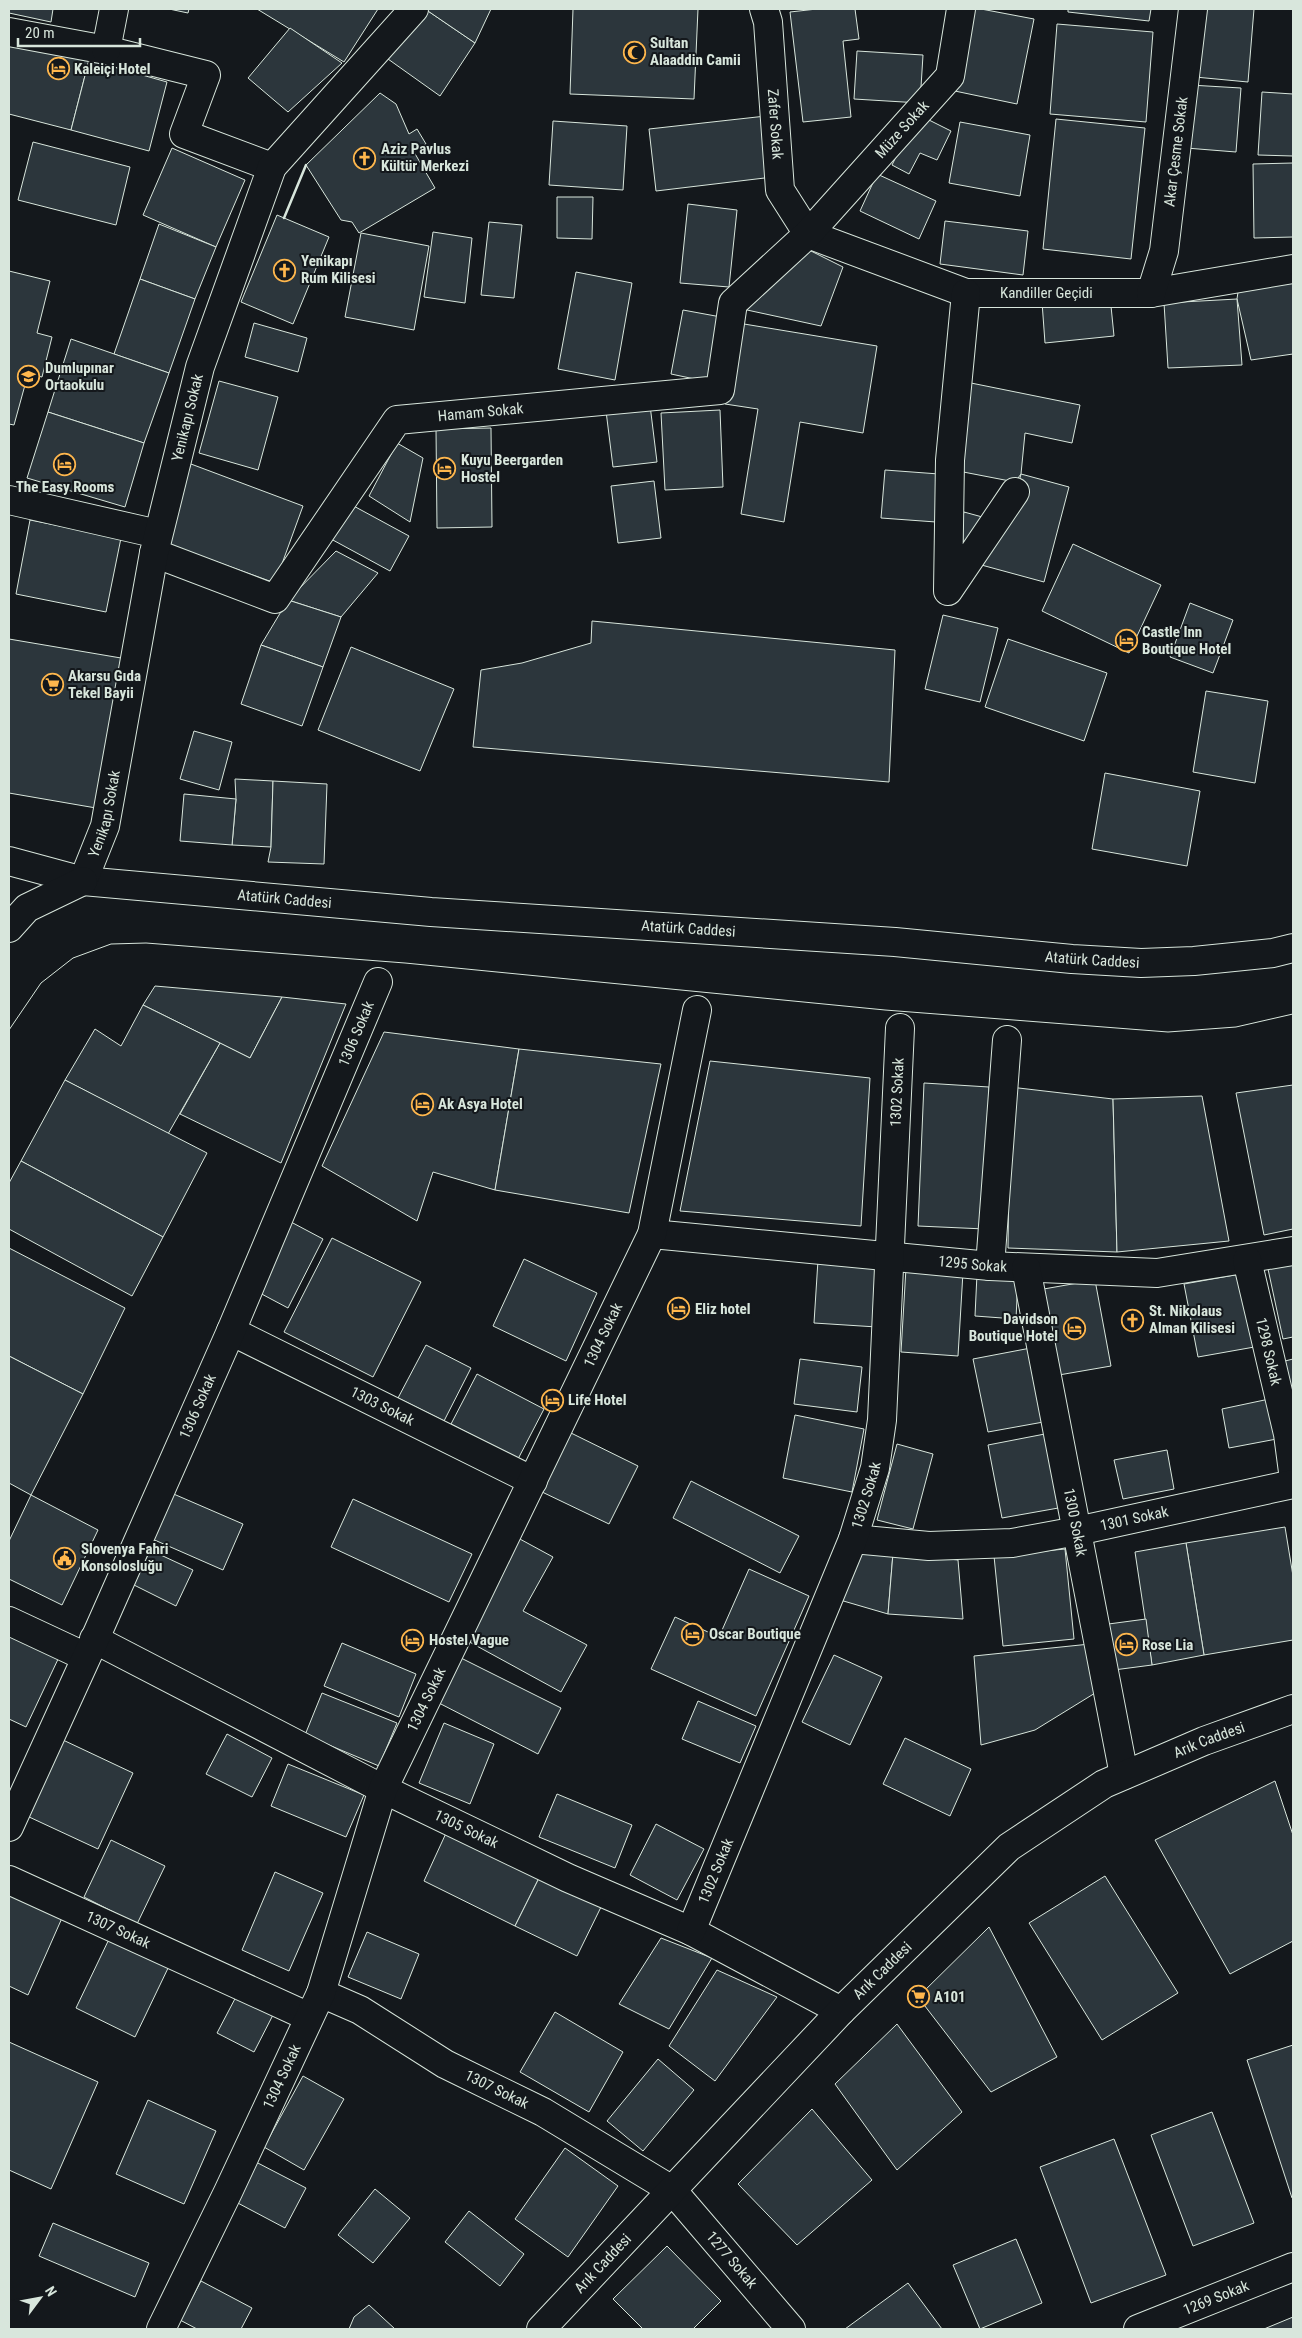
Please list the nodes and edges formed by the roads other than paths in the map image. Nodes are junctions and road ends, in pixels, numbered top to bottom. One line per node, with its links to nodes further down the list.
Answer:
1 (114, 9): 7 (street)
2 (414, 9): 8 (street, Yenikapı Sokak)
3 (764, 9): 9 (street, Zafer Sokak)
4 (961, 9): 9 (street, Müze Sokak)
5 (1193, 9): 12 (street, Akar Çesme Sokak)
6 (9, 32): 7 (street)
7 (106, 50): 8 (street)
8 (272, 167): 15 (street, Yenikapı Sokak)
9 (808, 234): 11 (street, Kandiller Geçidi); 15 (street, Hamam Sokak)
10 (1293, 269): 12 (street, Kandiller Geçidi)
11 (966, 293): 12 (street, Kandiller Geçidi); 13 (street)
12 (1151, 293)
13 (1015, 492)
14 (9, 500): 15 (street)
15 (156, 544): 17 (street, Yenikapı Sokak)
16 (9, 861): 17 (street, Atatürk Caddesi)
17 (83, 881): 18 (street); 19 (street, Atatürk Caddesi)
18 (9, 928)
19 (1293, 948)
20 (378, 982): 30 (street, 1306 Sokak)
21 (697, 1010): 24 (street, 1304 Sokak)
22 (900, 1028): 26 (street, 1302 Sokak)
23 (1006, 1040): 28 (street)
24 (652, 1234): 26 (street, 1295 Sokak); 33 (street, 1304 Sokak)
25 (1293, 1251): 27 (street, 1295 Sokak)
26 (889, 1254): 28 (street, 1295 Sokak); 36 (street, 1302 Sokak)
27 (1247, 1260): 29 (street, 1295 Sokak); 31 (street, 1298 Sokak)
28 (990, 1266): 29 (street, 1295 Sokak)
29 (1026, 1268): 35 (street, 1300 Sokak)
30 (231, 1331): 33 (street, 1303 Sokak); 38 (street, 1306 Sokak)
31 (1291, 1433): 32 (street, 1298 Sokak)
32 (1293, 1472)
33 (533, 1482): 41 (street, 1304 Sokak)
34 (1293, 1484): 35 (street, 1301 Sokak)
35 (1077, 1531): 36 (street, 1301 Sokak); 40 (street, 1300 Sokak)
36 (853, 1539): 44 (street, 1302 Sokak)
37 (9, 1620): 38 (street, 1305 Sokak)
38 (90, 1648): 41 (street, 1305 Sokak); 42 (street, 1306 Sokak)
39 (1293, 1709): 40 (street, Arık Caddesi)
40 (1124, 1775): 46 (street, Arık Caddesi)
41 (384, 1789): 44 (street, 1305 Sokak); 45 (street, 1304 Sokak)
42 (9, 1827)
43 (9, 1880): 47 (street, 1307 Sokak)
44 (691, 1931): 46 (street, 1305 Sokak)
45 (321, 1993): 47 (street, 1304 Sokak); 48 (street, 1307 Sokak)
46 (841, 2011): 48 (street, Arık Caddesi)
47 (310, 2017): 50 (street, 1304 Sokak)
48 (672, 2190): 51 (street, Arık Caddesi); 52 (street, 1277 Sokak)
49 (1293, 2267): 53 (street, 1269 Sokak)
50 (161, 2329)
51 (540, 2329)
52 (791, 2329)
53 (1138, 2329)

